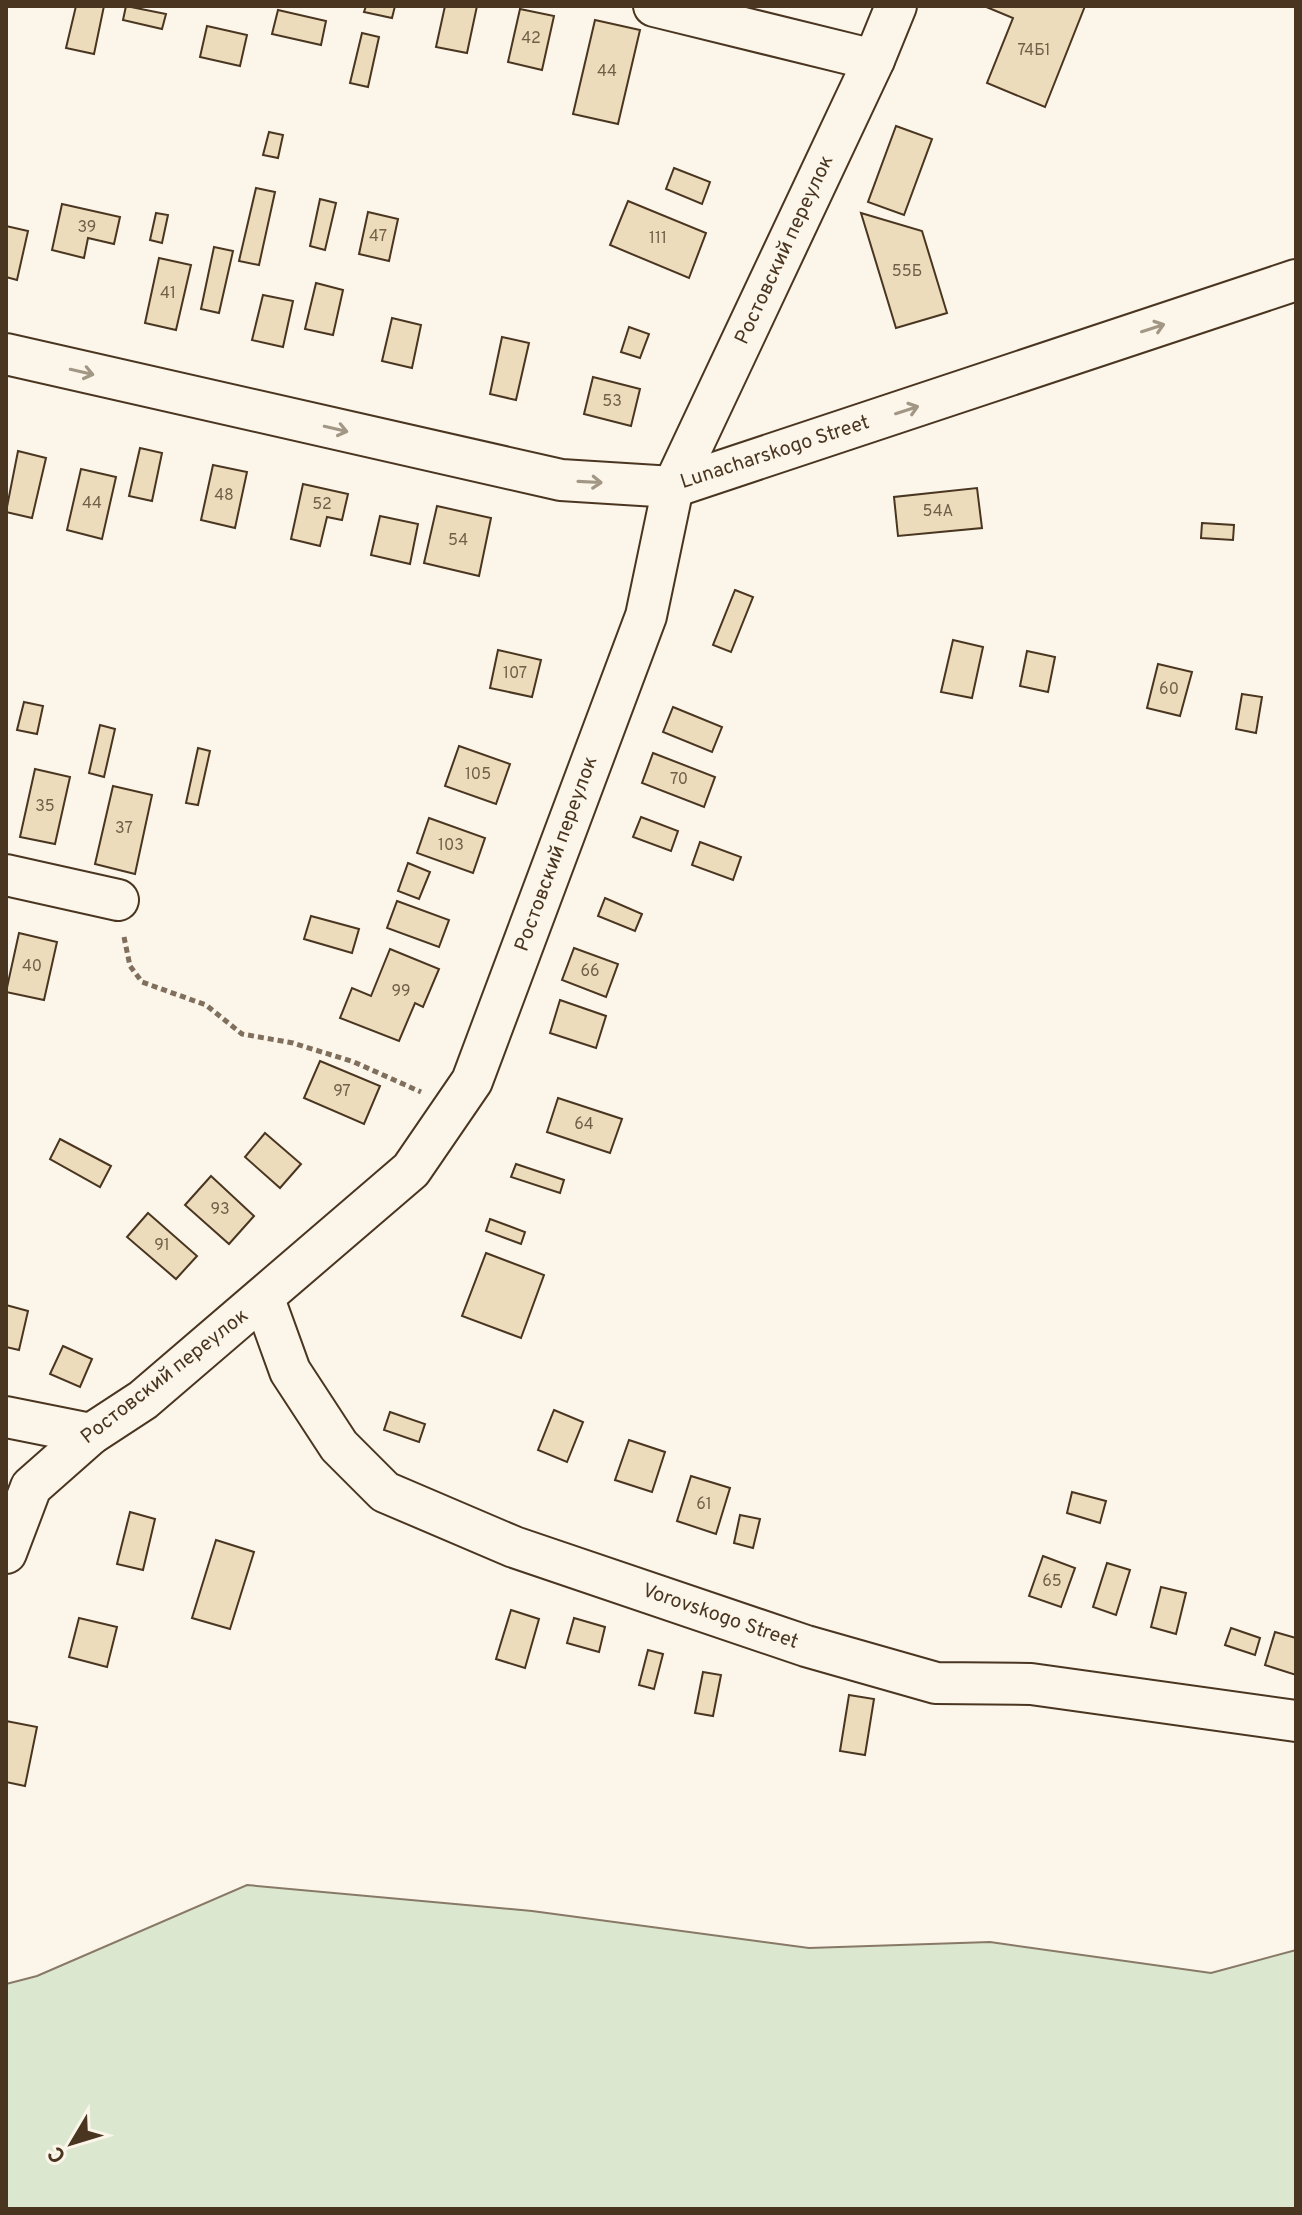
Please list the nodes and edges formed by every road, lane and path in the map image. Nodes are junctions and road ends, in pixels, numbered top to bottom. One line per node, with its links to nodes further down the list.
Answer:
1 (654, 6): 3 (street)
2 (896, 6): 3 (street, Ростовский переулок)
3 (874, 60): 6 (street, Ростовский переулок)
4 (1296, 280): 6 (street, Lunacharskogo Street, one-way to 4)
5 (6, 354): 6 (street, Lunacharskogo Street, one-way to 6)
6 (673, 487): 9 (street, Ростовский переулок)
7 (6, 875): 8 (street)
8 (118, 900): 9 (path)
9 (451, 1111): 10 (street, Ростовский переулок)
10 (264, 1299): 12 (street, Ростовский переулок); 14 (street, Vorovskogo Street)
11 (6, 1417): 12 (street)
12 (91, 1434): 13 (street, Ростовский переулок)
13 (6, 1553)
14 (1296, 1721)

